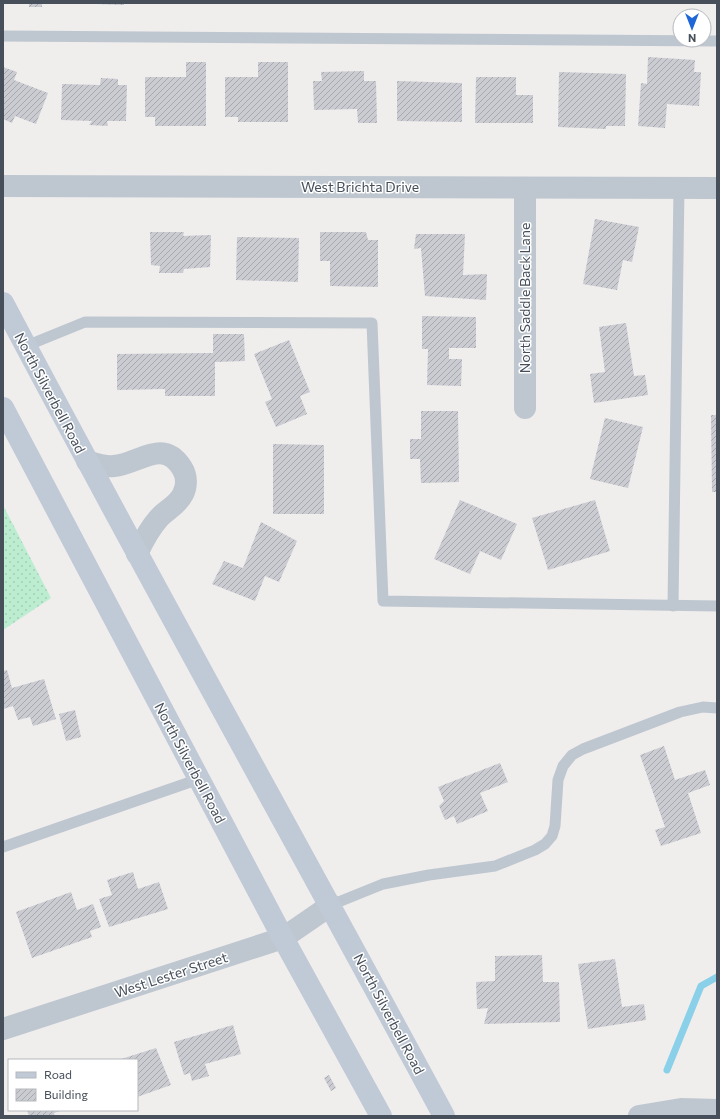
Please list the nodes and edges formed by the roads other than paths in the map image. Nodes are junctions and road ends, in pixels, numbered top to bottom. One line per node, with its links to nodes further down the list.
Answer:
1 (3, 36): 2 (lane)
2 (717, 41)
3 (3, 186): 4 (street, West Brichta Drive)
4 (525, 188): 5 (street, West Brichta Drive); 10 (street, North Saddle Back Lane)
5 (679, 188): 6 (street, West Brichta Drive); 13 (lane)
6 (717, 188)
7 (3, 303): 8 (main road, North Silverbell Road)
8 (26, 346): 11 (main road, North Silverbell Road); 13 (lane)
9 (3, 408): 16 (main road, North Silverbell Road)
10 (525, 408)
11 (87, 461): 12 (main road, North Silverbell Road); 12 (street, North Silverbell Road)
12 (137, 554): 18 (main road, North Silverbell Road)
13 (673, 606): 14 (lane)
14 (717, 606)
15 (717, 708): 18 (lane)
16 (199, 779): 17 (lane); 19 (main road, North Silverbell Road)
17 (3, 847)
18 (331, 905): 19 (street, West Lester Street); 24 (main road, North Silverbell Road)
19 (283, 938): 20 (street, West Lester Street); 23 (main road, North Silverbell Road)
20 (3, 1029)
21 (717, 1110): 22 (street)
22 (648, 1115)
23 (381, 1116)
24 (444, 1116)

